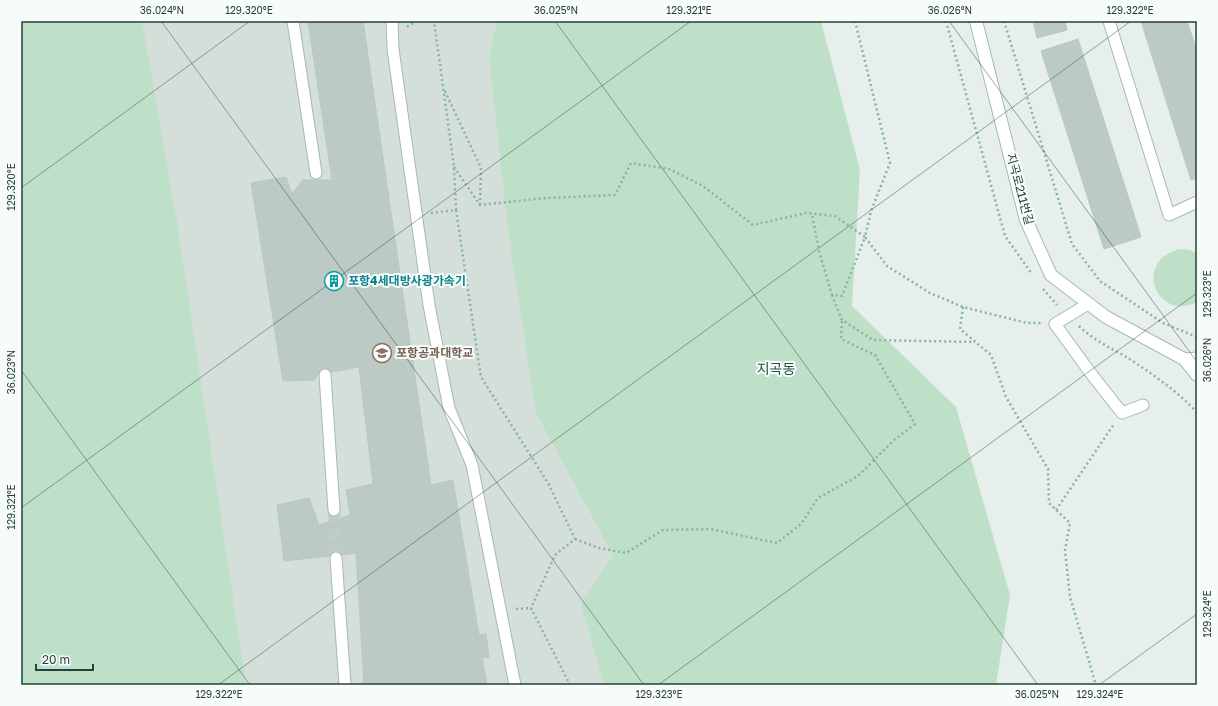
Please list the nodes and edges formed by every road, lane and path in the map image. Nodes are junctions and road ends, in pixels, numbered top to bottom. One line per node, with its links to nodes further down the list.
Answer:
1 (293, 21): 10 (lane)
2 (392, 21): 14 (lane)
3 (434, 21): 8 (path)
4 (855, 21): 16 (path)
5 (976, 21): 18 (main road, 지곡로211번길)
6 (1004, 21): 22 (path)
7 (1109, 21): 11 (lane)
8 (444, 88): 9 (path); 12 (path)
9 (454, 167): 12 (path); 13 (path)
10 (316, 173)
11 (1197, 202)
12 (480, 205): 15 (path)
13 (456, 210): 14 (path); 34 (path)
14 (417, 214): 37 (lane)
15 (812, 214): 16 (path); 17 (path)
16 (865, 237): 17 (path); 19 (path)
17 (832, 295): 20 (path)
18 (1088, 304): 21 (lane); 26 (main road, 지곡로211번길)
19 (963, 307): 21 (path); 23 (path)
20 (842, 320): 23 (path); 34 (path)
21 (1055, 324): 30 (lane)
22 (1197, 338)
23 (975, 342): 33 (path)
24 (1197, 358): 26 (lane)
25 (1129, 359): 31 (path)
26 (1184, 359): 27 (main road, 지곡로211번길)
27 (1197, 375)
28 (326, 376): 32 (lane)
29 (1143, 406): 30 (lane)
30 (1122, 413): 33 (path)
31 (1197, 413)
32 (334, 510)
33 (1056, 510): 39 (path)
34 (575, 539): 38 (path)
35 (336, 558): 36 (lane)
36 (345, 685)
37 (515, 685)
38 (570, 685)
39 (1096, 685)

